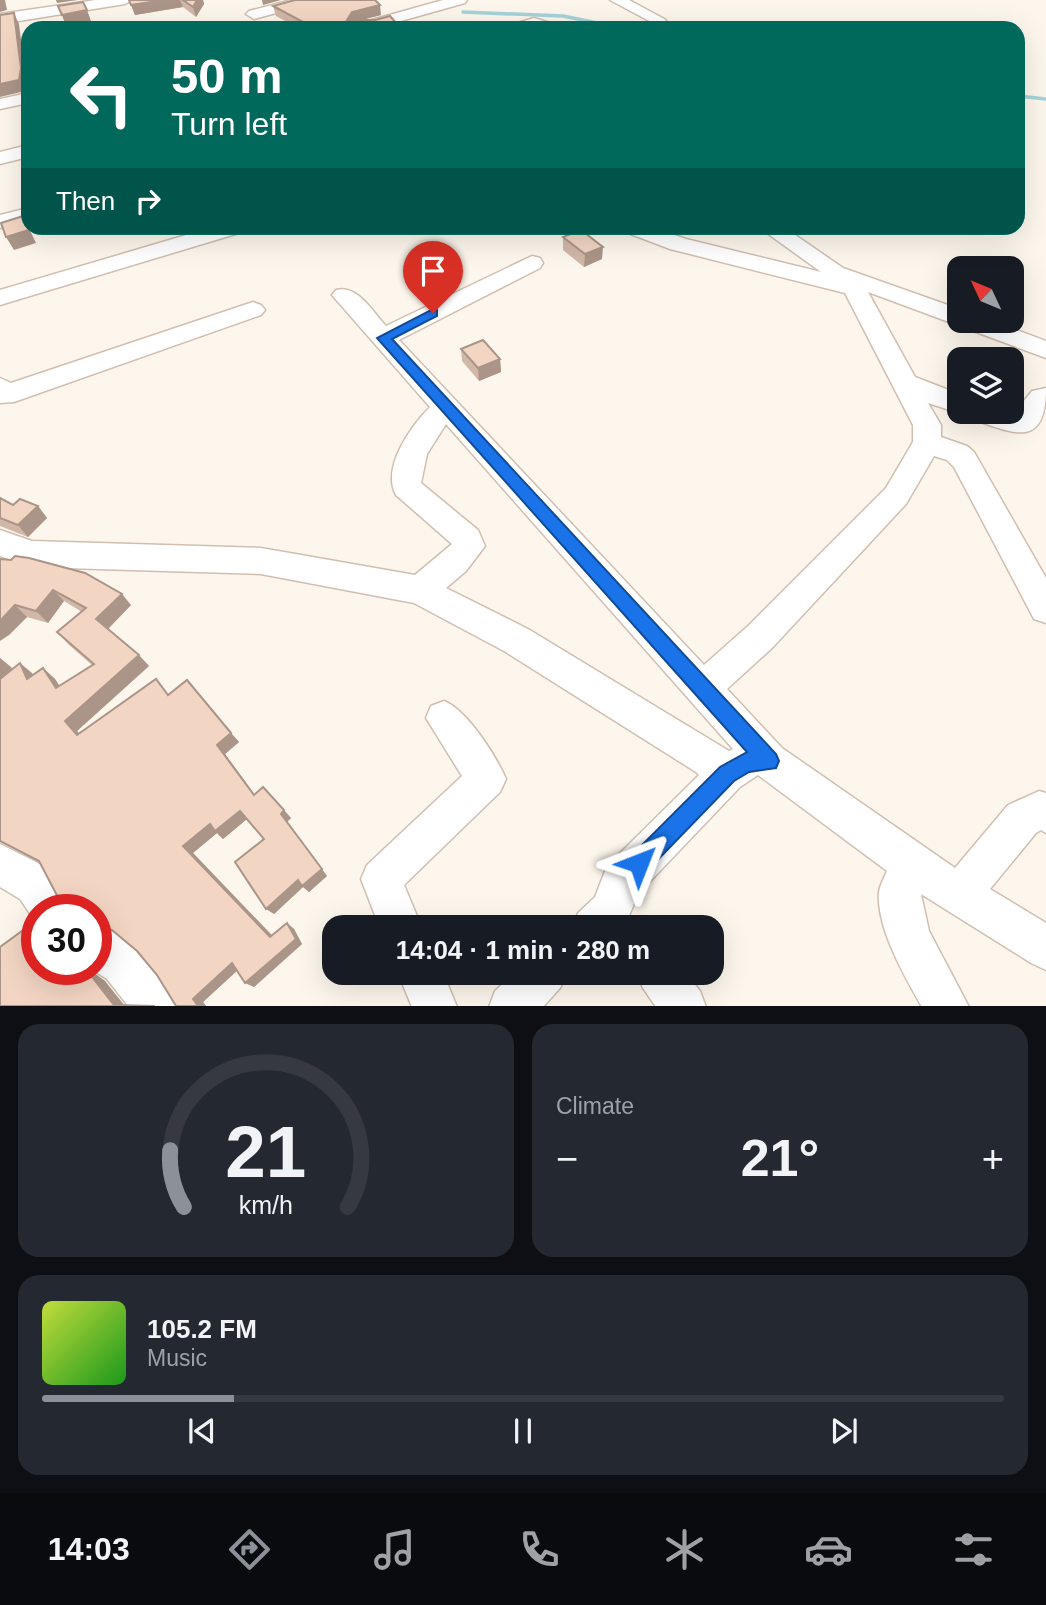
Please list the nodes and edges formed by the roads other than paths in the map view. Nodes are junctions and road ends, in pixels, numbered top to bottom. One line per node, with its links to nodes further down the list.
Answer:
1 (125, 0): 5 (street)
2 (308, 0): 9 (street)
3 (460, 0): 10 (street)
4 (617, 0): 7 (street)
5 (45, 11): 6 (street); 8 (street)
6 (0, 19)
7 (658, 20)
8 (47, 21)
9 (262, 21)
10 (384, 21)
11 (21, 100): 12 (street)
12 (0, 104)
13 (21, 153): 14 (street)
14 (0, 158)
15 (21, 216): 16 (street)
16 (0, 222)
17 (208, 235): 23 (street)
18 (654, 235): 21 (street)
19 (781, 235): 21 (street)
20 (532, 263): 27 (street)
21 (846, 280): 25 (street); 29 (street)
22 (344, 295): 27 (street)
23 (0, 298)
24 (253, 310): 30 (street)
25 (947, 314)
26 (1001, 333): 28 (street)
27 (383, 338): 33 (street)
28 (1046, 350)
29 (906, 384): 32 (street); 35 (street)
30 (0, 387)
31 (1046, 397): 34 (street)
32 (947, 399)
33 (446, 408): 37 (street); 39 (street)
34 (1024, 420)
35 (927, 443): 38 (street); 39 (street)
36 (0, 543): 37 (street)
37 (419, 590): 42 (street)
38 (1046, 609)
39 (702, 690): 41 (street)
40 (444, 718): 48 (street)
41 (769, 761): 42 (street); 45 (street)
42 (727, 774): 49 (street)
43 (1046, 813): 47 (street)
44 (0, 864): 46 (street)
45 (911, 864): 47 (street); 55 (street)
46 (42, 894)
47 (960, 894): 50 (street)
48 (396, 915)
49 (610, 915)
50 (1046, 947)
51 (112, 957): 56 (street)
52 (426, 985): 57 (street)
53 (533, 985): 58 (street)
54 (667, 985): 59 (street)
55 (937, 1003)
56 (158, 1006)
57 (435, 1006)
58 (511, 1006)
59 (684, 1006)

